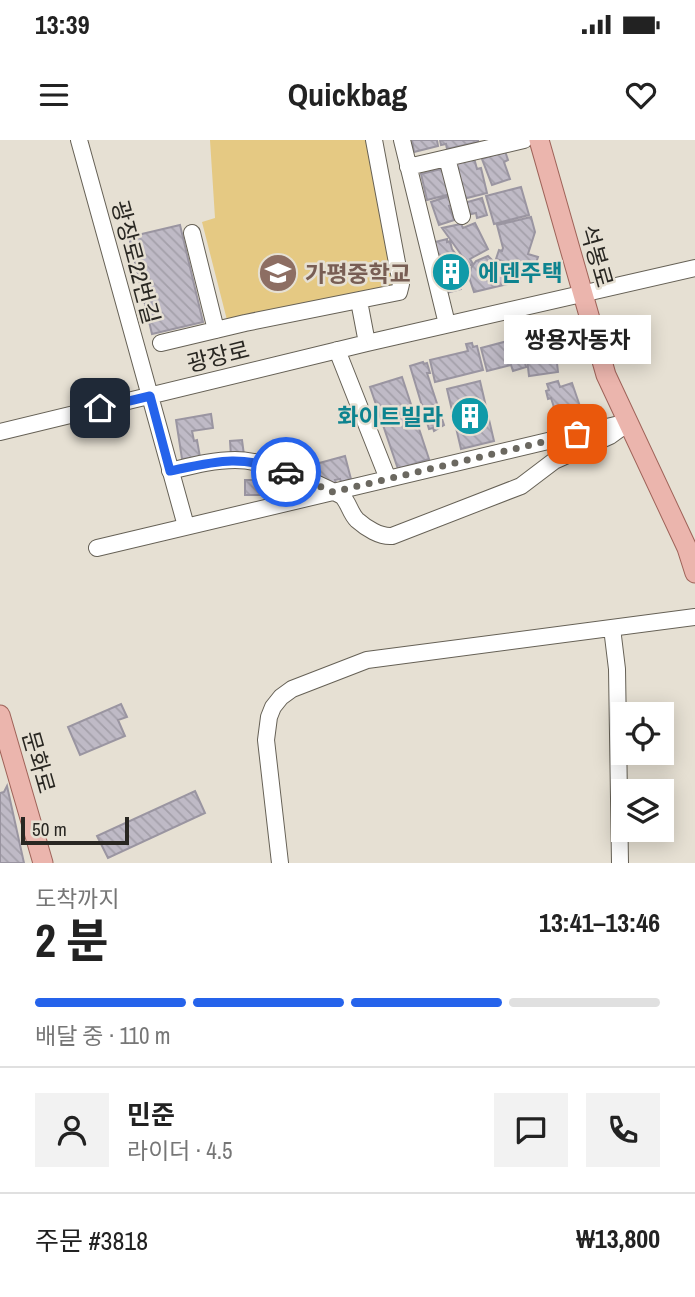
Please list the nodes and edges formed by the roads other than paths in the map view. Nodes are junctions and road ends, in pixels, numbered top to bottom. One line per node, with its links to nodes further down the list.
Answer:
1 (79, 140): 18 (street, 광장로22번길)
2 (374, 140): 12 (street)
3 (402, 140): 7 (street)
4 (524, 140): 6 (street)
5 (539, 140): 11 (main road, 석봉로)
6 (447, 158): 7 (street); 8 (street)
7 (408, 167): 13 (street)
8 (462, 216)
9 (192, 233): 14 (street)
10 (695, 268): 11 (street, 광장로)
11 (582, 293): 13 (street, 광장로); 19 (main road, 석봉로)
12 (359, 301): 14 (street); 16 (street)
13 (447, 324): 16 (street, 광장로)
14 (216, 330): 15 (street)
15 (161, 343)
16 (367, 343): 17 (street, 광장로)
17 (337, 350): 18 (street, 광장로); 22 (street)
18 (150, 396): 20 (street, 광장로); 21 (street)
19 (628, 422): 22 (street); 23 (street); 26 (main road, 석봉로)
20 (0, 432)
21 (170, 471): 23 (street); 24 (street)
22 (388, 479): 23 (street)
23 (333, 492): 24 (street)
24 (186, 527): 25 (street)
25 (97, 548)
26 (695, 572)
27 (695, 617): 28 (street)
28 (612, 628): 31 (street); 32 (street)
29 (1, 720): 30 (main road, 문화로)
30 (43, 863)
31 (280, 863)
32 (620, 863)

